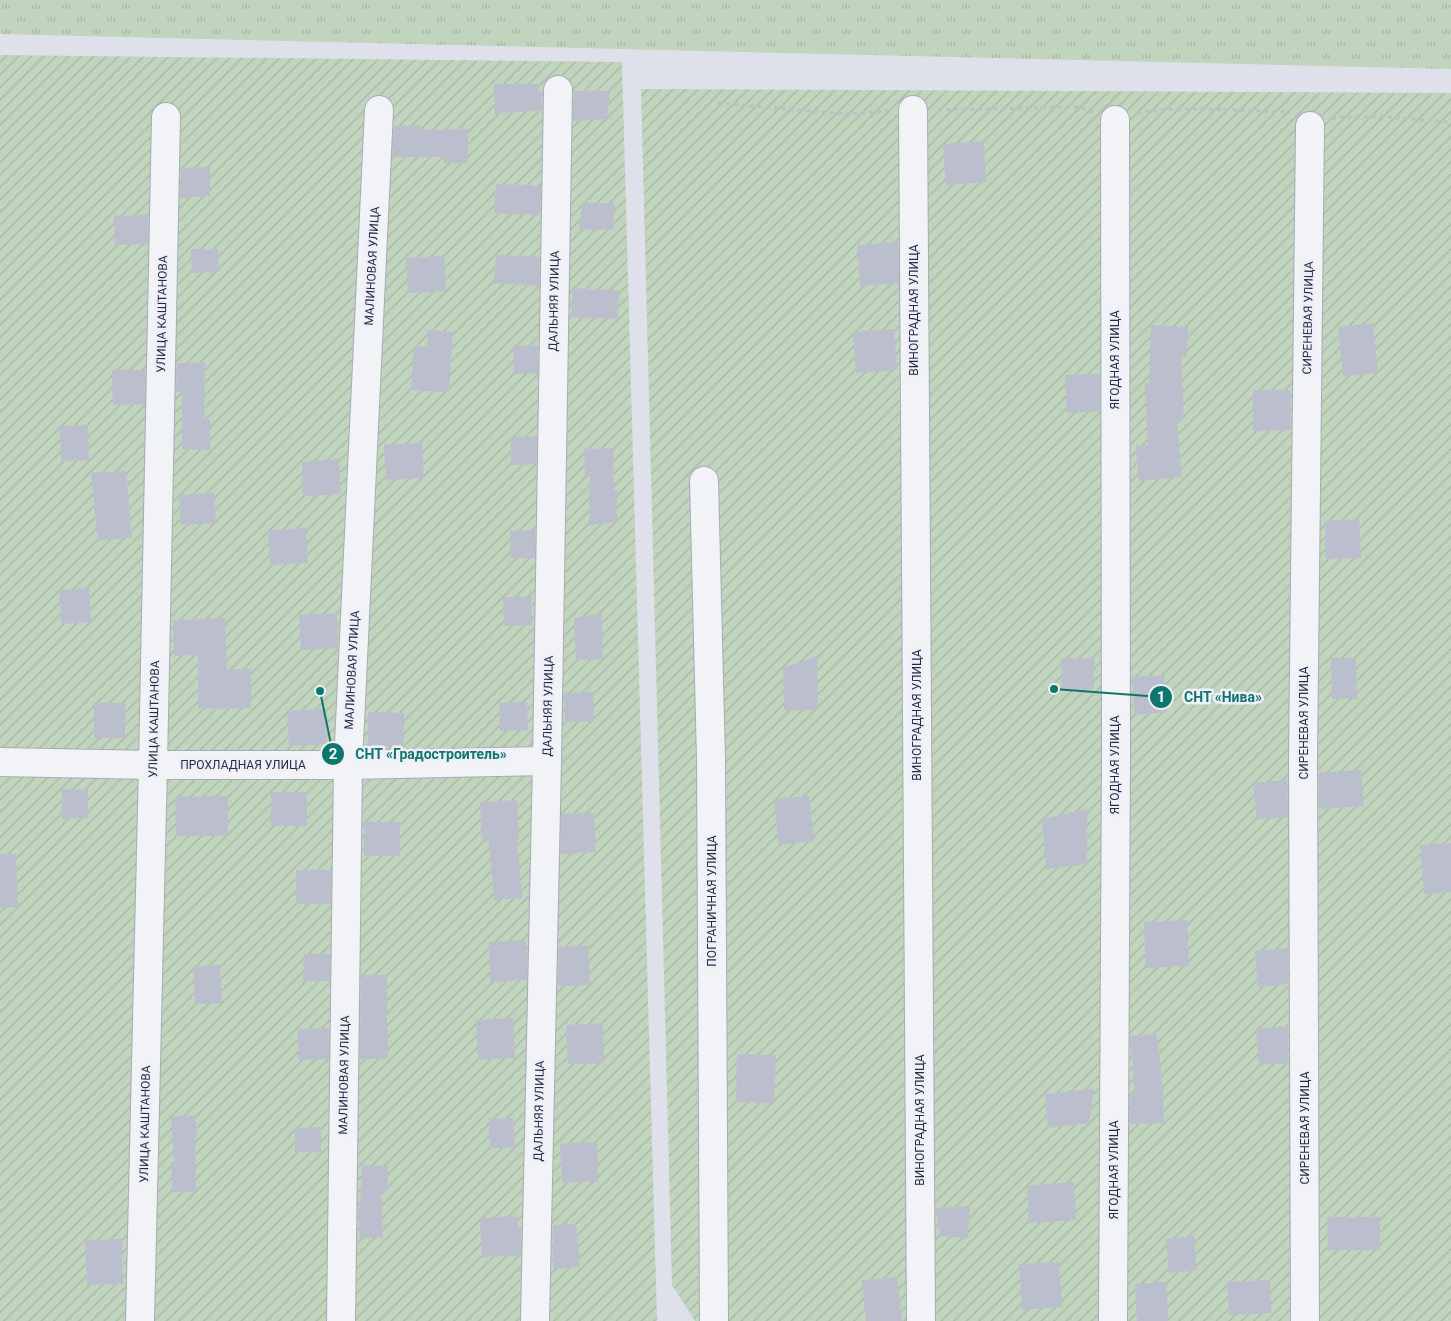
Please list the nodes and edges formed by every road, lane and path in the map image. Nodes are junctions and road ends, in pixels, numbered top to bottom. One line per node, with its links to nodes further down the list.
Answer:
1 (558, 90): 10 (street, ДАЛЬНЯЯ УЛИЦА)
2 (718, 103): 4 (path)
3 (379, 110): 13 (street, МАЛИНОВАЯ УЛИЦА)
4 (913, 110): 6 (path); 19 (street, ВИНОГРАДНАЯ УЛИЦА)
5 (166, 117): 12 (street, УЛИЦА КАШТАНОВА)
6 (1115, 120): 8 (path); 14 (street, ЯГОДНАЯ УЛИЦА)
7 (1451, 122): 8 (path)
8 (1310, 126): 20 (street, СИРЕНЕВАЯ УЛИЦА)
9 (704, 482): 18 (street, ПОГРАНИЧНАЯ УЛИЦА)
10 (547, 761): 13 (street, ПРОХЛАДНАЯ УЛИЦА); 17 (street, ДАЛЬНЯЯ УЛИЦА)
11 (0, 762): 12 (street, ПРОХЛАДНАЯ УЛИЦА)
12 (153, 765): 13 (street, ПРОХЛАДНАЯ УЛИЦА); 15 (street, УЛИЦА КАШТАНОВА)
13 (348, 765): 16 (street, МАЛИНОВАЯ УЛИЦА)
14 (1113, 1320)
15 (140, 1321)
16 (341, 1321)
17 (535, 1321)
18 (714, 1321)
19 (921, 1321)
20 (1305, 1321)

